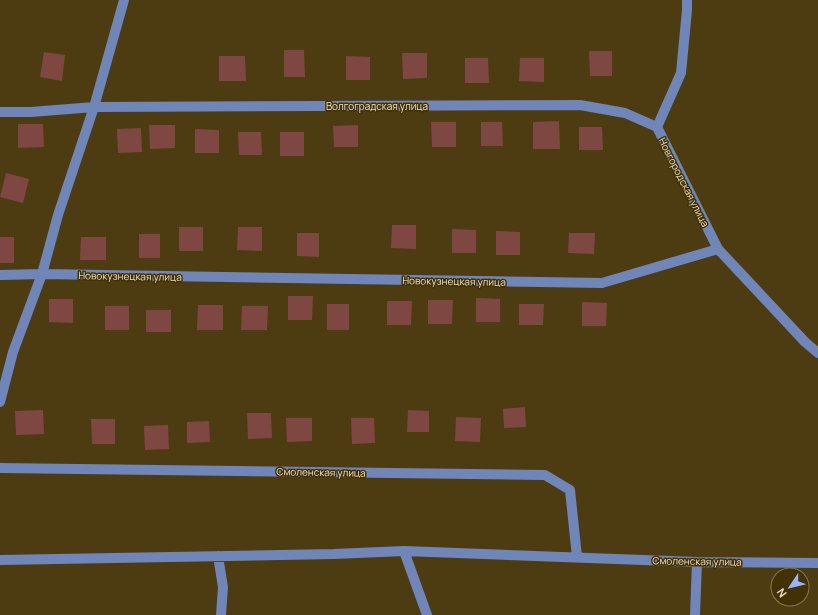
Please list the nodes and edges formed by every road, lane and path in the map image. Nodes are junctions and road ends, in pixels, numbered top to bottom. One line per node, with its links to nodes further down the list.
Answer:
1 (124, 0): 3 (street)
2 (686, 0): 5 (street, Новгородская улица)
3 (94, 107): 4 (street, Волгоградская улица); 5 (street, Волгоградская улица); 7 (street)
4 (0, 112)
5 (656, 127): 6 (street, Новгородская улица)
6 (718, 249): 7 (street, Новокузнецкая улица); 9 (street)
7 (42, 274): 8 (street, Новокузнецкая улица); 10 (street)
8 (0, 275)
9 (818, 353)
10 (0, 402)
11 (0, 468): 14 (street, Смоленская улица)
12 (404, 551): 13 (street, Смоленская улица); 14 (street, Смоленская улица); 19 (street)
13 (218, 556): 15 (street, Смоленская улица); 18 (street)
14 (577, 557): 16 (street, Смоленская улица)
15 (0, 560)
16 (697, 562): 17 (street, Смоленская улица); 20 (street)
17 (818, 563)
18 (221, 615)
19 (428, 615)
20 (695, 615)

